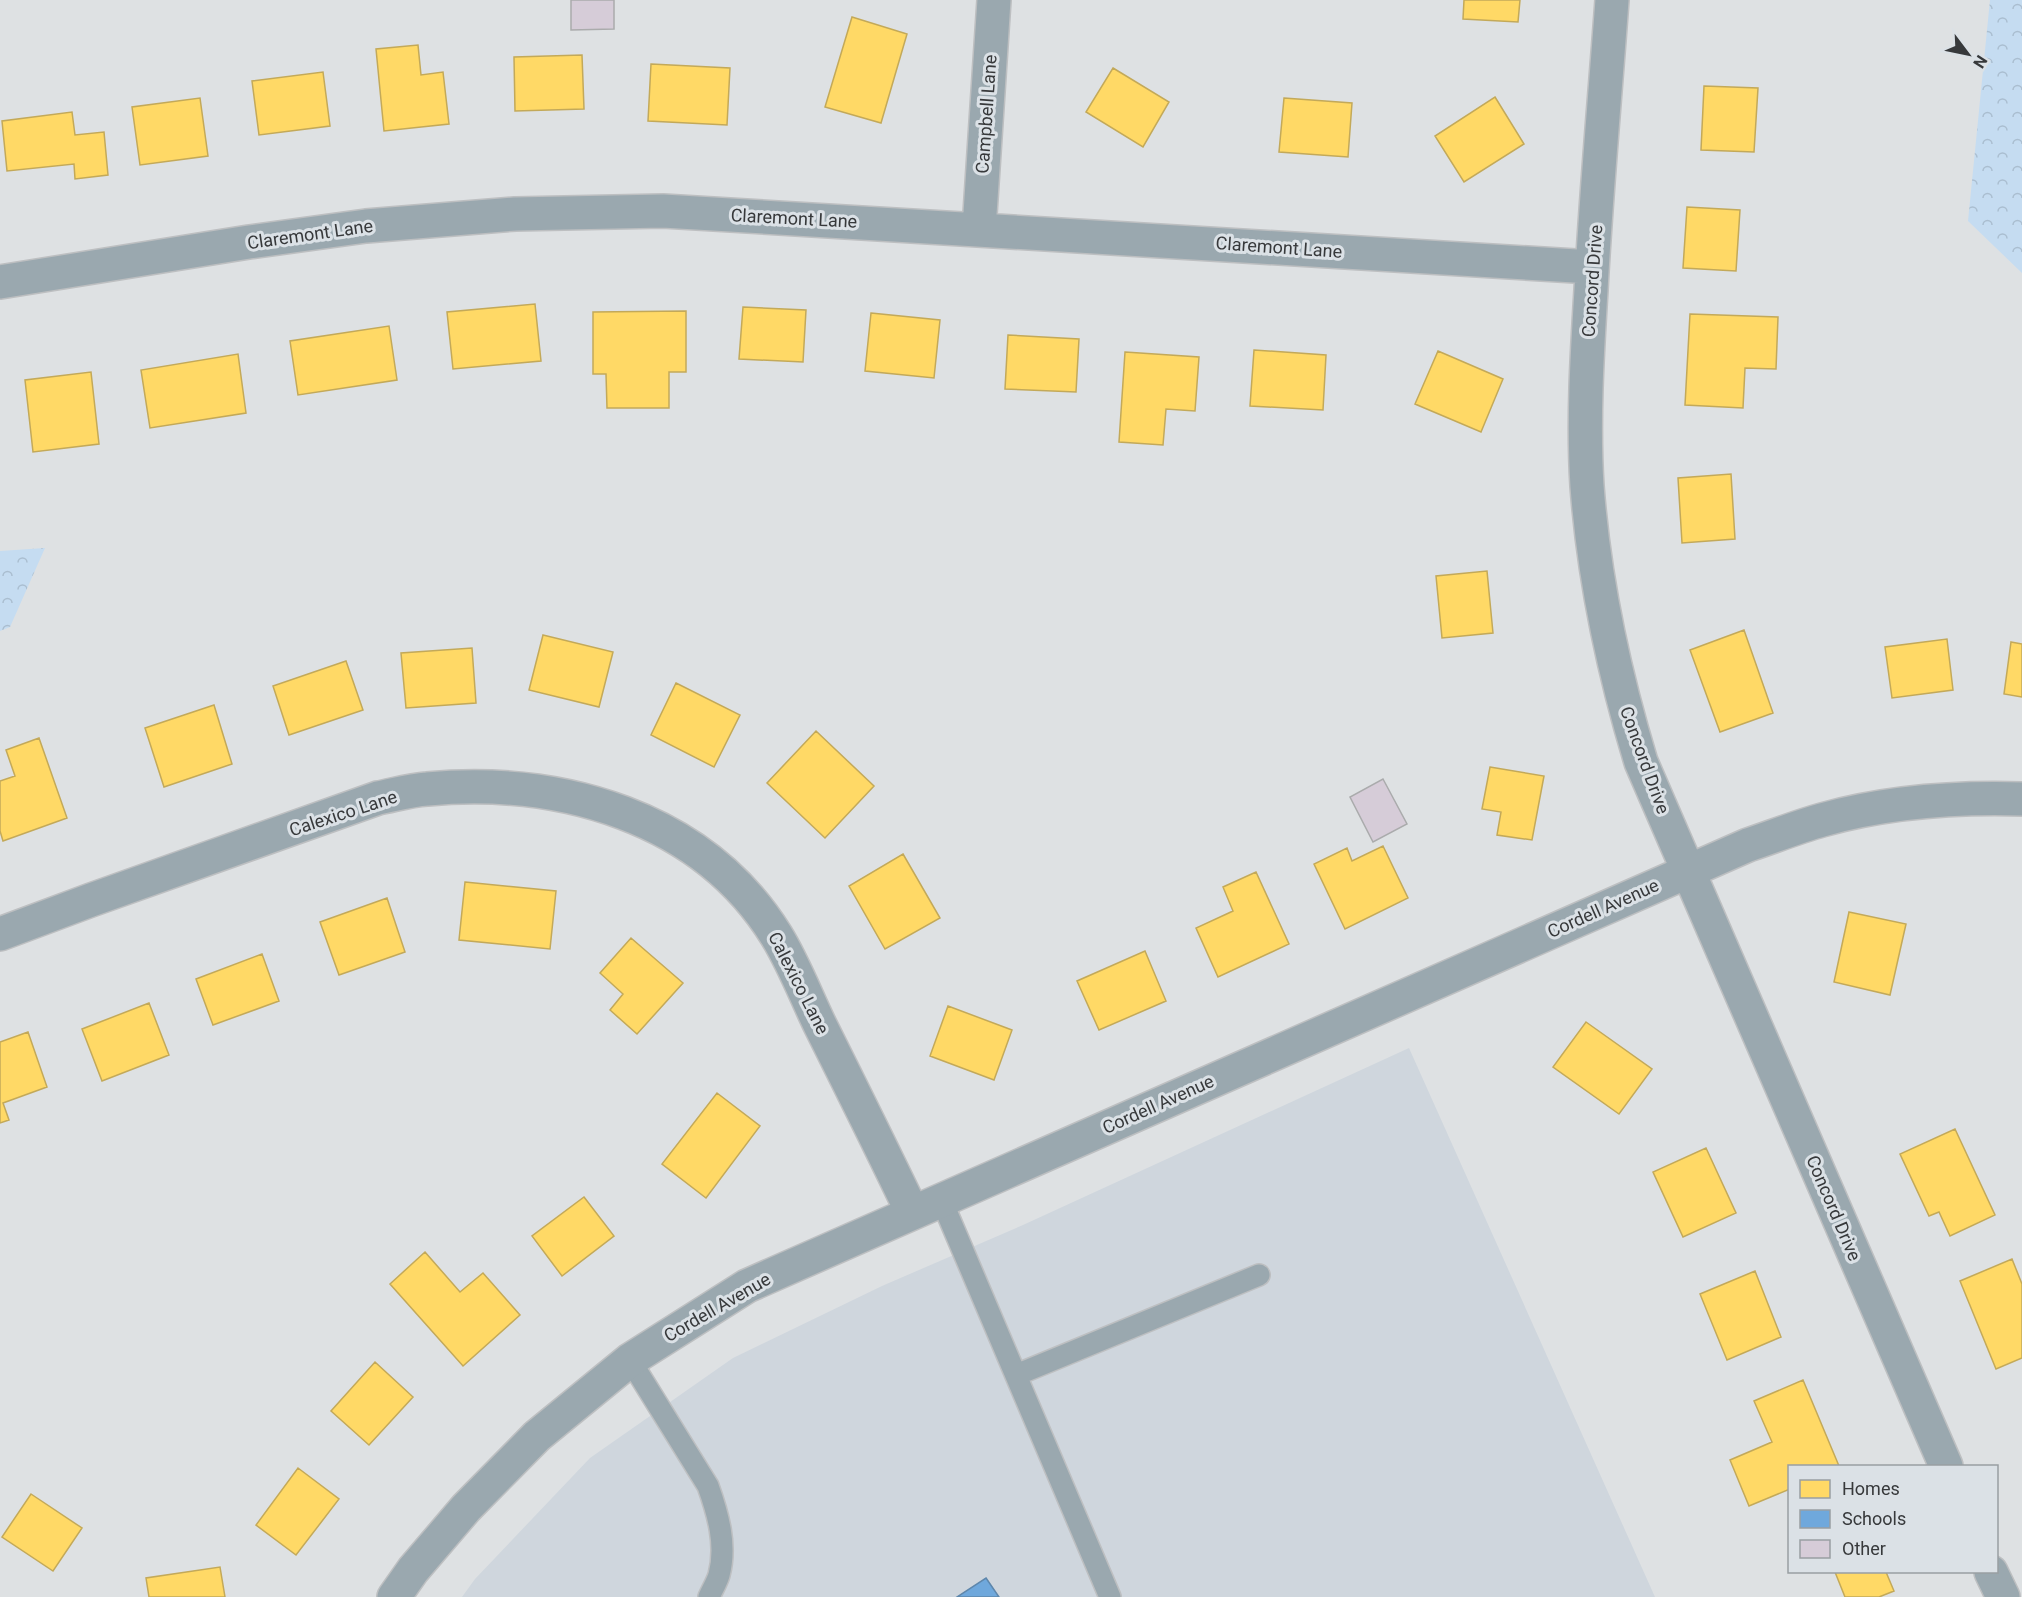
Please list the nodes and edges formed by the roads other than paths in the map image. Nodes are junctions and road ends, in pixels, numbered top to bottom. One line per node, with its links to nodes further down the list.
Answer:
1 (994, 0): 3 (street, Campbell Lane)
2 (1612, 0): 4 (street, Concord Drive)
3 (979, 229): 4 (street, Claremont Lane); 5 (street, Claremont Lane)
4 (1592, 267): 7 (street, Concord Drive)
5 (0, 282)
6 (2022, 799): 7 (street, Cordell Avenue)
7 (1688, 871): 9 (street, Cordell Avenue); 13 (street, Concord Drive)
8 (0, 934): 9 (street, Calexico Lane)
9 (927, 1206): 11 (street, Cordell Avenue); 12 (lane)
10 (1259, 1275): 12 (lane)
11 (630, 1360): 15 (street, Cordell Avenue); 16 (lane)
12 (1016, 1375): 17 (lane)
13 (1945, 1465)
14 (1992, 1573): 18 (street)
15 (394, 1597)
16 (709, 1597)
17 (1110, 1597)
18 (2002, 1597)

